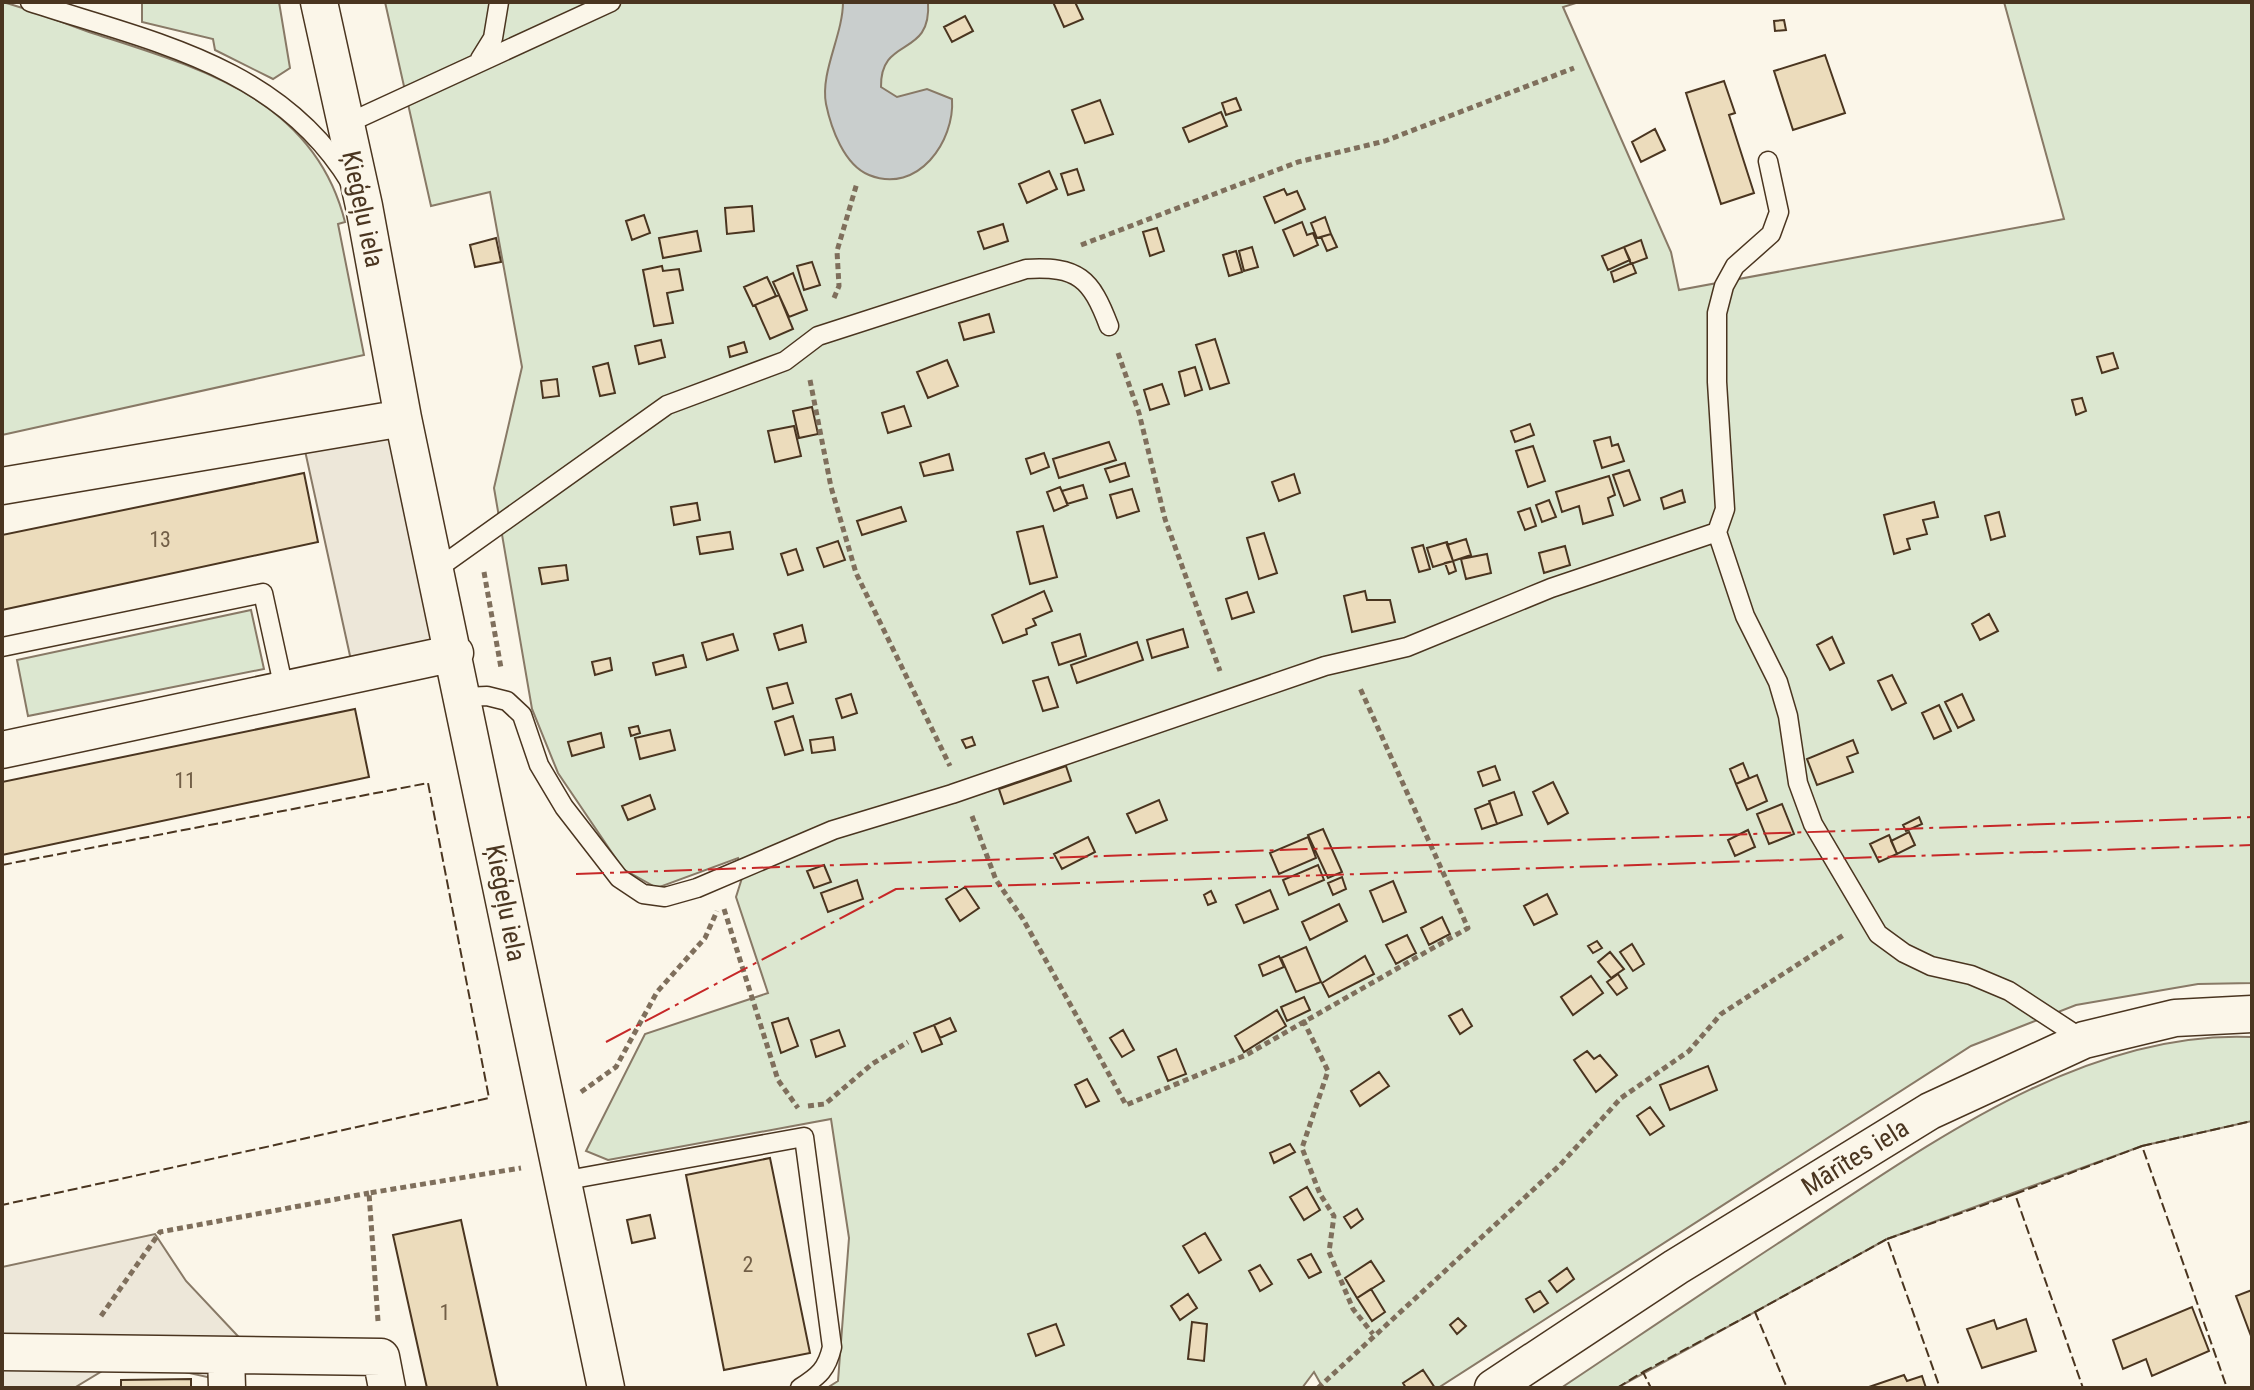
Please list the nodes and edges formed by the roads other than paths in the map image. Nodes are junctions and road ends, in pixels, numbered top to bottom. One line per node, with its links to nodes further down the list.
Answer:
1 (30, 2): 8 (lane)
2 (319, 2): 6 (street, Ķieģeļu iela)
3 (499, 2): 5 (lane)
4 (611, 2): 5 (lane)
5 (480, 59): 6 (lane)
6 (346, 124): 8 (street, Ķieģeļu iela)
7 (1768, 161): 12 (lane)
8 (364, 206): 10 (street, Ķieģeļu iela)
9 (1109, 326): 13 (lane)
10 (403, 418): 11 (street); 13 (street, Ķieģeļu iela)
11 (2, 486)
12 (1717, 532): 17 (lane); 20 (lane)
13 (437, 569): 15 (street, Ķieģeļu iela)
14 (2, 647): 16 (lane)
15 (455, 653): 16 (street); 17 (street, Ķieģeļu iela)
16 (284, 689): 18 (street)
17 (464, 697): 21 (street, Ķieģeļu iela)
18 (2, 750)
19 (2252, 1014): 20 (street, Mārītes iela)
20 (2084, 1040): 27 (street, Mārītes iela)
21 (560, 1172): 25 (street, Ķieģeļu iela); 26 (lane)
22 (2, 1352): 23 (street)
23 (227, 1372): 24 (street)
24 (384, 1373)
25 (606, 1388)
26 (800, 1388)
27 (1493, 1388)

